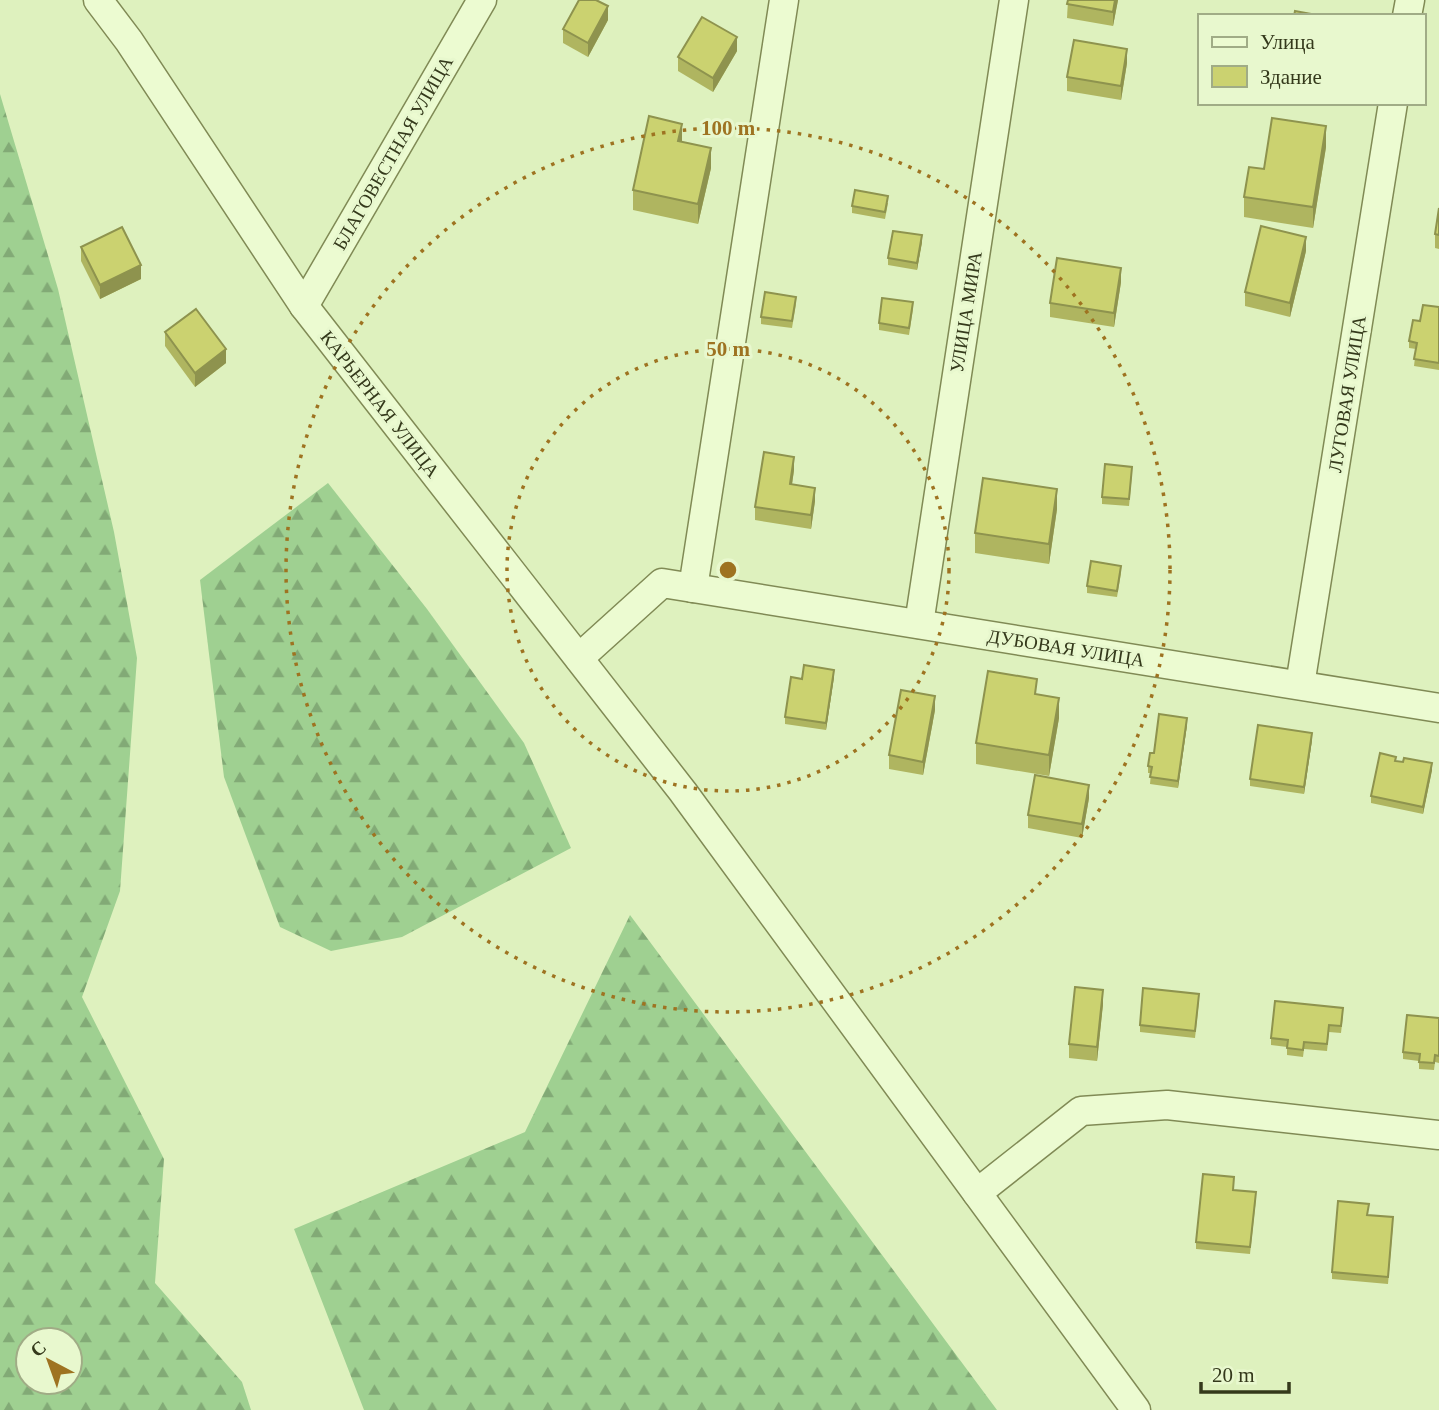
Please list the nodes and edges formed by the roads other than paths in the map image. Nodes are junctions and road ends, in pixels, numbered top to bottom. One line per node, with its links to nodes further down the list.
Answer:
1 (482, 0): 6 (street, БЛАГОВЕСТНАЯ УЛИЦА)
2 (784, 0): 7 (street)
3 (1014, 0): 8 (street, УЛИЦА МИРА)
4 (107, 4): 6 (street, КАРЬЕРНАЯ УЛИЦА)
5 (1393, 105): 10 (street, ЛУГОВАЯ УЛИЦА)
6 (304, 306): 9 (street, КАРЬЕРНАЯ УЛИЦА)
7 (693, 588): 8 (street, ДУБОВАЯ УЛИЦА); 9 (street, ДУБОВАЯ УЛИЦА)
8 (919, 624): 10 (street, ДУБОВАЯ УЛИЦА)
9 (579, 659): 13 (street, КАРЬЕРНАЯ УЛИЦА)
10 (1300, 685): 11 (street, ДУБОВАЯ УЛИЦА)
11 (1439, 708)
12 (1439, 1135): 13 (street)
13 (977, 1193): 14 (street, КАРЬЕРНАЯ УЛИЦА)
14 (1136, 1410)

